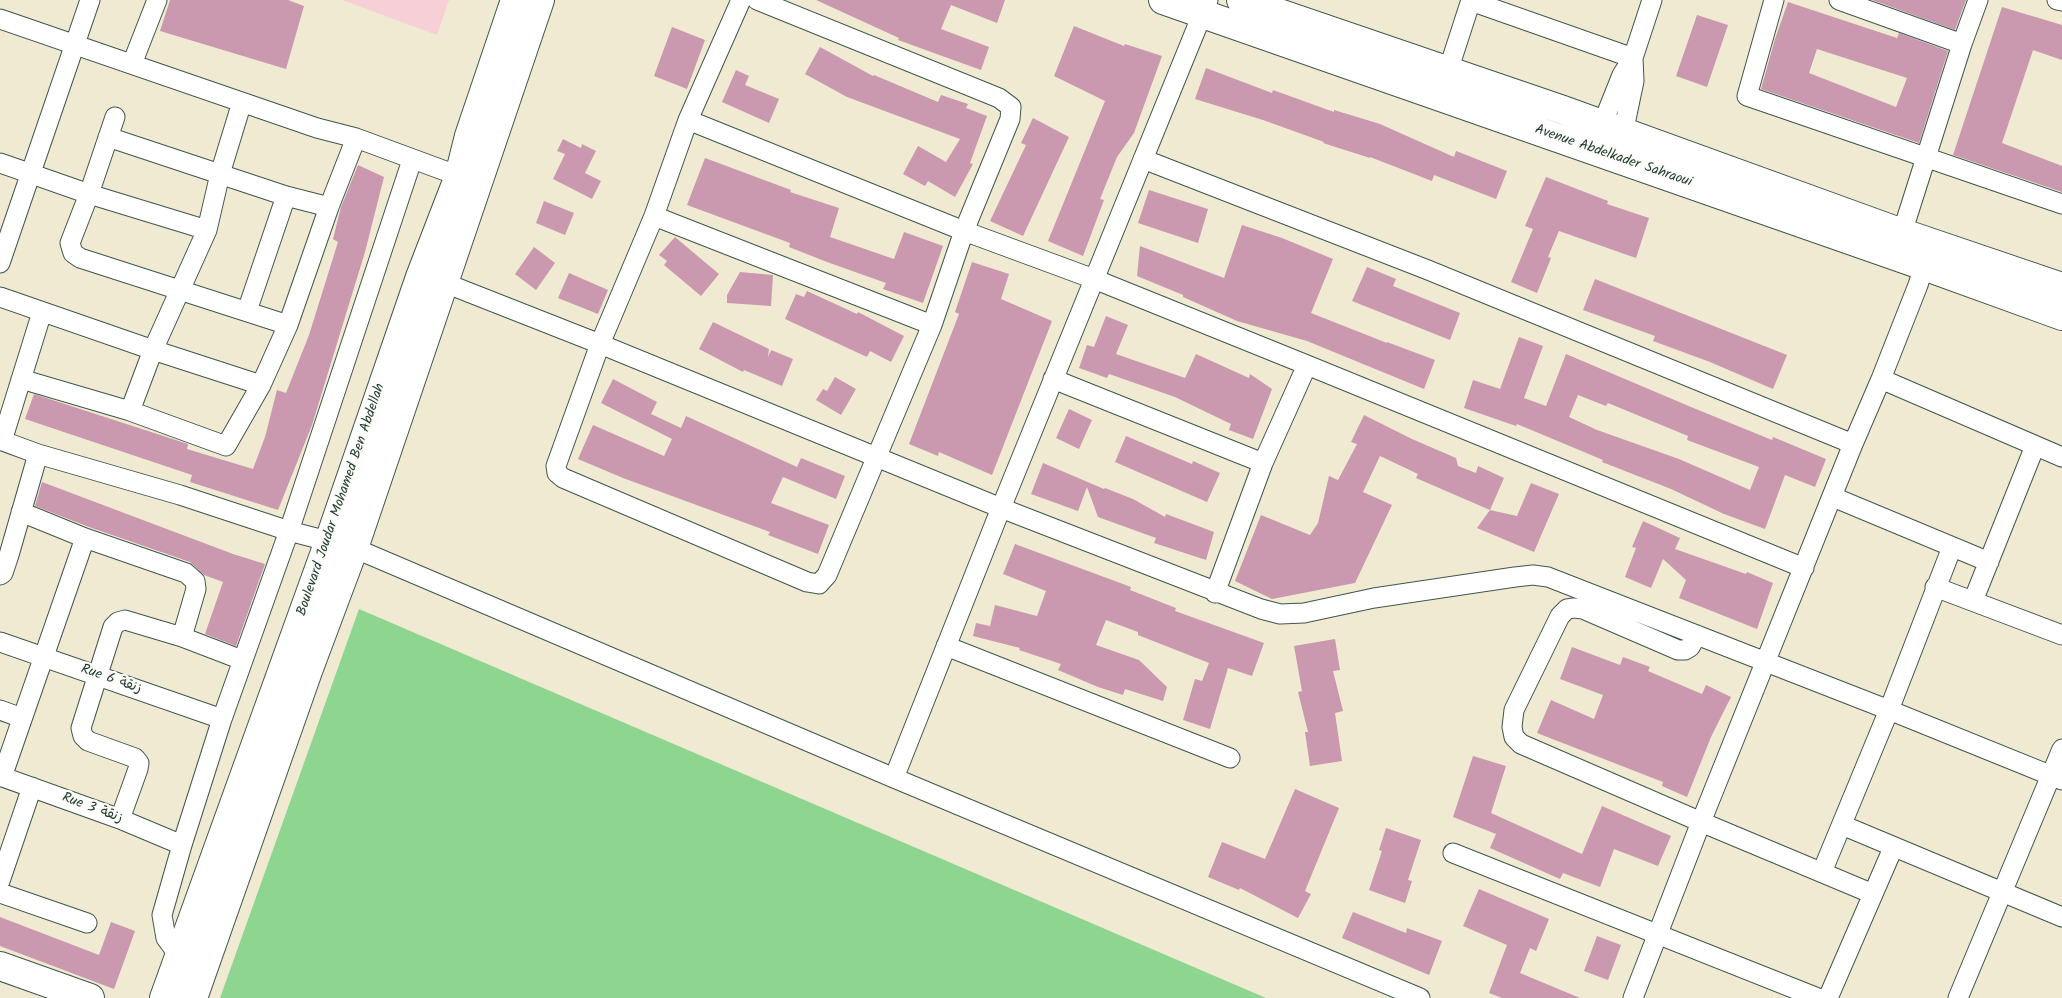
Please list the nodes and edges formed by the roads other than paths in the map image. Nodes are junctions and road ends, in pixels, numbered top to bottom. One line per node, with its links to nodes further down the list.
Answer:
1 (90, 0): 19 (street)
2 (156, 0): 21 (street)
3 (515, 0): 36 (main road, Boulevard Joudar Mohamed Ben Abdellah)
4 (540, 0): 48 (main road, Boulevard Joudar Mohamed Ben Abdellah)
5 (741, 0): 25 (street)
6 (757, 0): 43 (street)
7 (1163, 0): 16 (main road, Avenue Abdelkader Sahraoui)
8 (1241, 0): 22 (main road, Avenue Abdelkader Sahraoui)
9 (1471, 0): 20 (street); 22 (street)
10 (1652, 0): 20 (street)
11 (1774, 0): 30 (street)
12 (1839, 0): 18 (street)
13 (1978, 0): 18 (street)
14 (2057, 0): 15 (street)
15 (2062, 2)
16 (1205, 6): 29 (main road, Avenue Abdelkader Sahraoui); 31 (street)
17 (0, 19): 19 (street)
18 (1962, 44): 30 (street)
19 (74, 45): 21 (street); 34 (street)
20 (1633, 58): 26 (street)
21 (132, 64): 23 (street)
22 (1448, 71): 26 (main road, Avenue Abdelkader Sahraoui)
23 (242, 102): 28 (street); 35 (street)
24 (115, 117): 27 (street)
25 (688, 120): 41 (street); 43 (street)
26 (1613, 129): 29 (street); 29 (street); 44 (main road, Avenue Abdelkader Sahraoui)
27 (108, 137): 35 (street); 37 (street)
28 (356, 138): 32 (street); 40 (street)
29 (1605, 155): 46 (main road, Avenue Abdelkader Sahraoui)
30 (1926, 156): 39 (street); 44 (street)
31 (1142, 159): 47 (street); 66 (street)
32 (412, 160): 36 (street); 75 (street)
33 (0, 163): 34 (street)
34 (30, 174): 37 (street); 45 (street)
35 (220, 174): 38 (street); 42 (street)
36 (458, 176): 77 (main road, Boulevard Joudar Mohamed Ben Abdellah)
37 (89, 194): 42 (street); 50 (street)
38 (286, 196): 40 (street); 52 (street)
39 (2062, 204)
40 (329, 207): 55 (street)
41 (654, 216): 56 (street); 57 (street)
42 (207, 230): 50 (street)
43 (964, 231): 47 (street); 56 (street)
44 (1902, 233): 49 (main road, Avenue Abdelkader Sahraoui)
45 (0, 263)
46 (1924, 266): 54 (main road, Avenue Abdelkader Sahraoui); 61 (street)
47 (1094, 279): 59 (street); 60 (street)
48 (445, 283): 57 (street); 77 (main road, Boulevard Joudar Mohamed Ben Abdellah)
49 (2062, 287)
50 (180, 290): 52 (street); 58 (street)
51 (0, 297): 53 (street)
52 (247, 311): 55 (street)
53 (42, 312): 58 (street); 62 (street)
54 (2062, 316)
55 (288, 325): 63 (street)
56 (932, 325): 70 (street)
57 (600, 344): 70 (street); 70 (street)
58 (153, 350): 63 (street); 64 (street)
59 (1307, 365): 71 (street); 80 (street)
60 (1054, 379): 71 (street); 73 (street)
61 (1881, 379): 66 (street); 67 (street)
62 (21, 380): 64 (street); 65 (street)
63 (261, 385): 64 (street)
64 (130, 411)
65 (1, 441): 68 (street)
66 (1853, 444): 72 (street)
67 (2035, 446): 69 (street); 79 (street)
68 (38, 454): 74 (street); 75 (street)
69 (2062, 457)
70 (877, 458): 73 (street)
71 (1263, 463): 83 (street)
72 (1833, 497): 78 (street); 80 (street)
73 (1001, 508): 83 (street); 89 (street)
74 (21, 512): 76 (street); 81 (street)
75 (289, 531): 77 (street); 91 (street)
76 (84, 538): 87 (street); 90 (street)
77 (341, 545): 101 (street); 118 (main road, Boulevard Joudar Mohamed Ben Abdellah); 122 (main road, Boulevard Joudar Mohamed Ben Abdellah)
78 (1952, 547): 79 (street); 82 (street)
79 (1989, 562): 84 (street)
80 (1804, 568): 92 (street)
81 (0, 575)
82 (1935, 588): 84 (street); 95 (street)
83 (1215, 593): 85 (street)
84 (1973, 602): 86 (street)
85 (1697, 635): 92 (street); 105 (street)
86 (2062, 635)
87 (182, 638): 91 (street); 93 (street)
88 (0, 642): 90 (street, Rue 6 زنقة)
89 (946, 646): 99 (street); 101 (street)
90 (43, 656): 93 (street, Rue 6 زنقة); 96 (street)
91 (242, 660): 97 (street)
92 (1766, 662): 95 (street); 105 (street)
93 (98, 675): 97 (street, Rue 6 زنقة); 104 (street)
94 (0, 710): 96 (street)
95 (1889, 710): 102 (street); 106 (street)
96 (22, 718): 100 (street)
97 (222, 719): 107 (street)
98 (2062, 749): 102 (street)
99 (1230, 758)
100 (1, 776): 103 (street, Rue 3 زنقة)
101 (894, 778): 123 (street)
102 (2057, 778): 112 (street)
103 (32, 787): 104 (street, Rue 3 زنقة); 111 (street)
104 (120, 818): 107 (street, Rue 3 زنقة)
105 (1701, 822): 110 (street); 117 (street)
106 (1842, 825): 108 (street); 110 (street)
107 (182, 845): 118 (street)
108 (1893, 848): 112 (street); 114 (street)
109 (1453, 853): 117 (street)
110 (1822, 872): 114 (street)
111 (0, 881)
112 (2002, 892): 115 (street); 127 (street)
113 (0, 894): 116 (street)
114 (1873, 894): 126 (street)
115 (2062, 917)
116 (87, 923)
117 (1658, 936): 124 (street); 125 (street)
118 (180, 956): 121 (main road, Boulevard Joudar Mohamed Ben Abdellah)
119 (0, 966): 120 (main road)
120 (90, 998)
121 (164, 998)
122 (194, 998)
123 (1420, 998)
124 (1633, 998)
125 (1818, 998)
126 (1828, 998)
127 (1958, 998)

